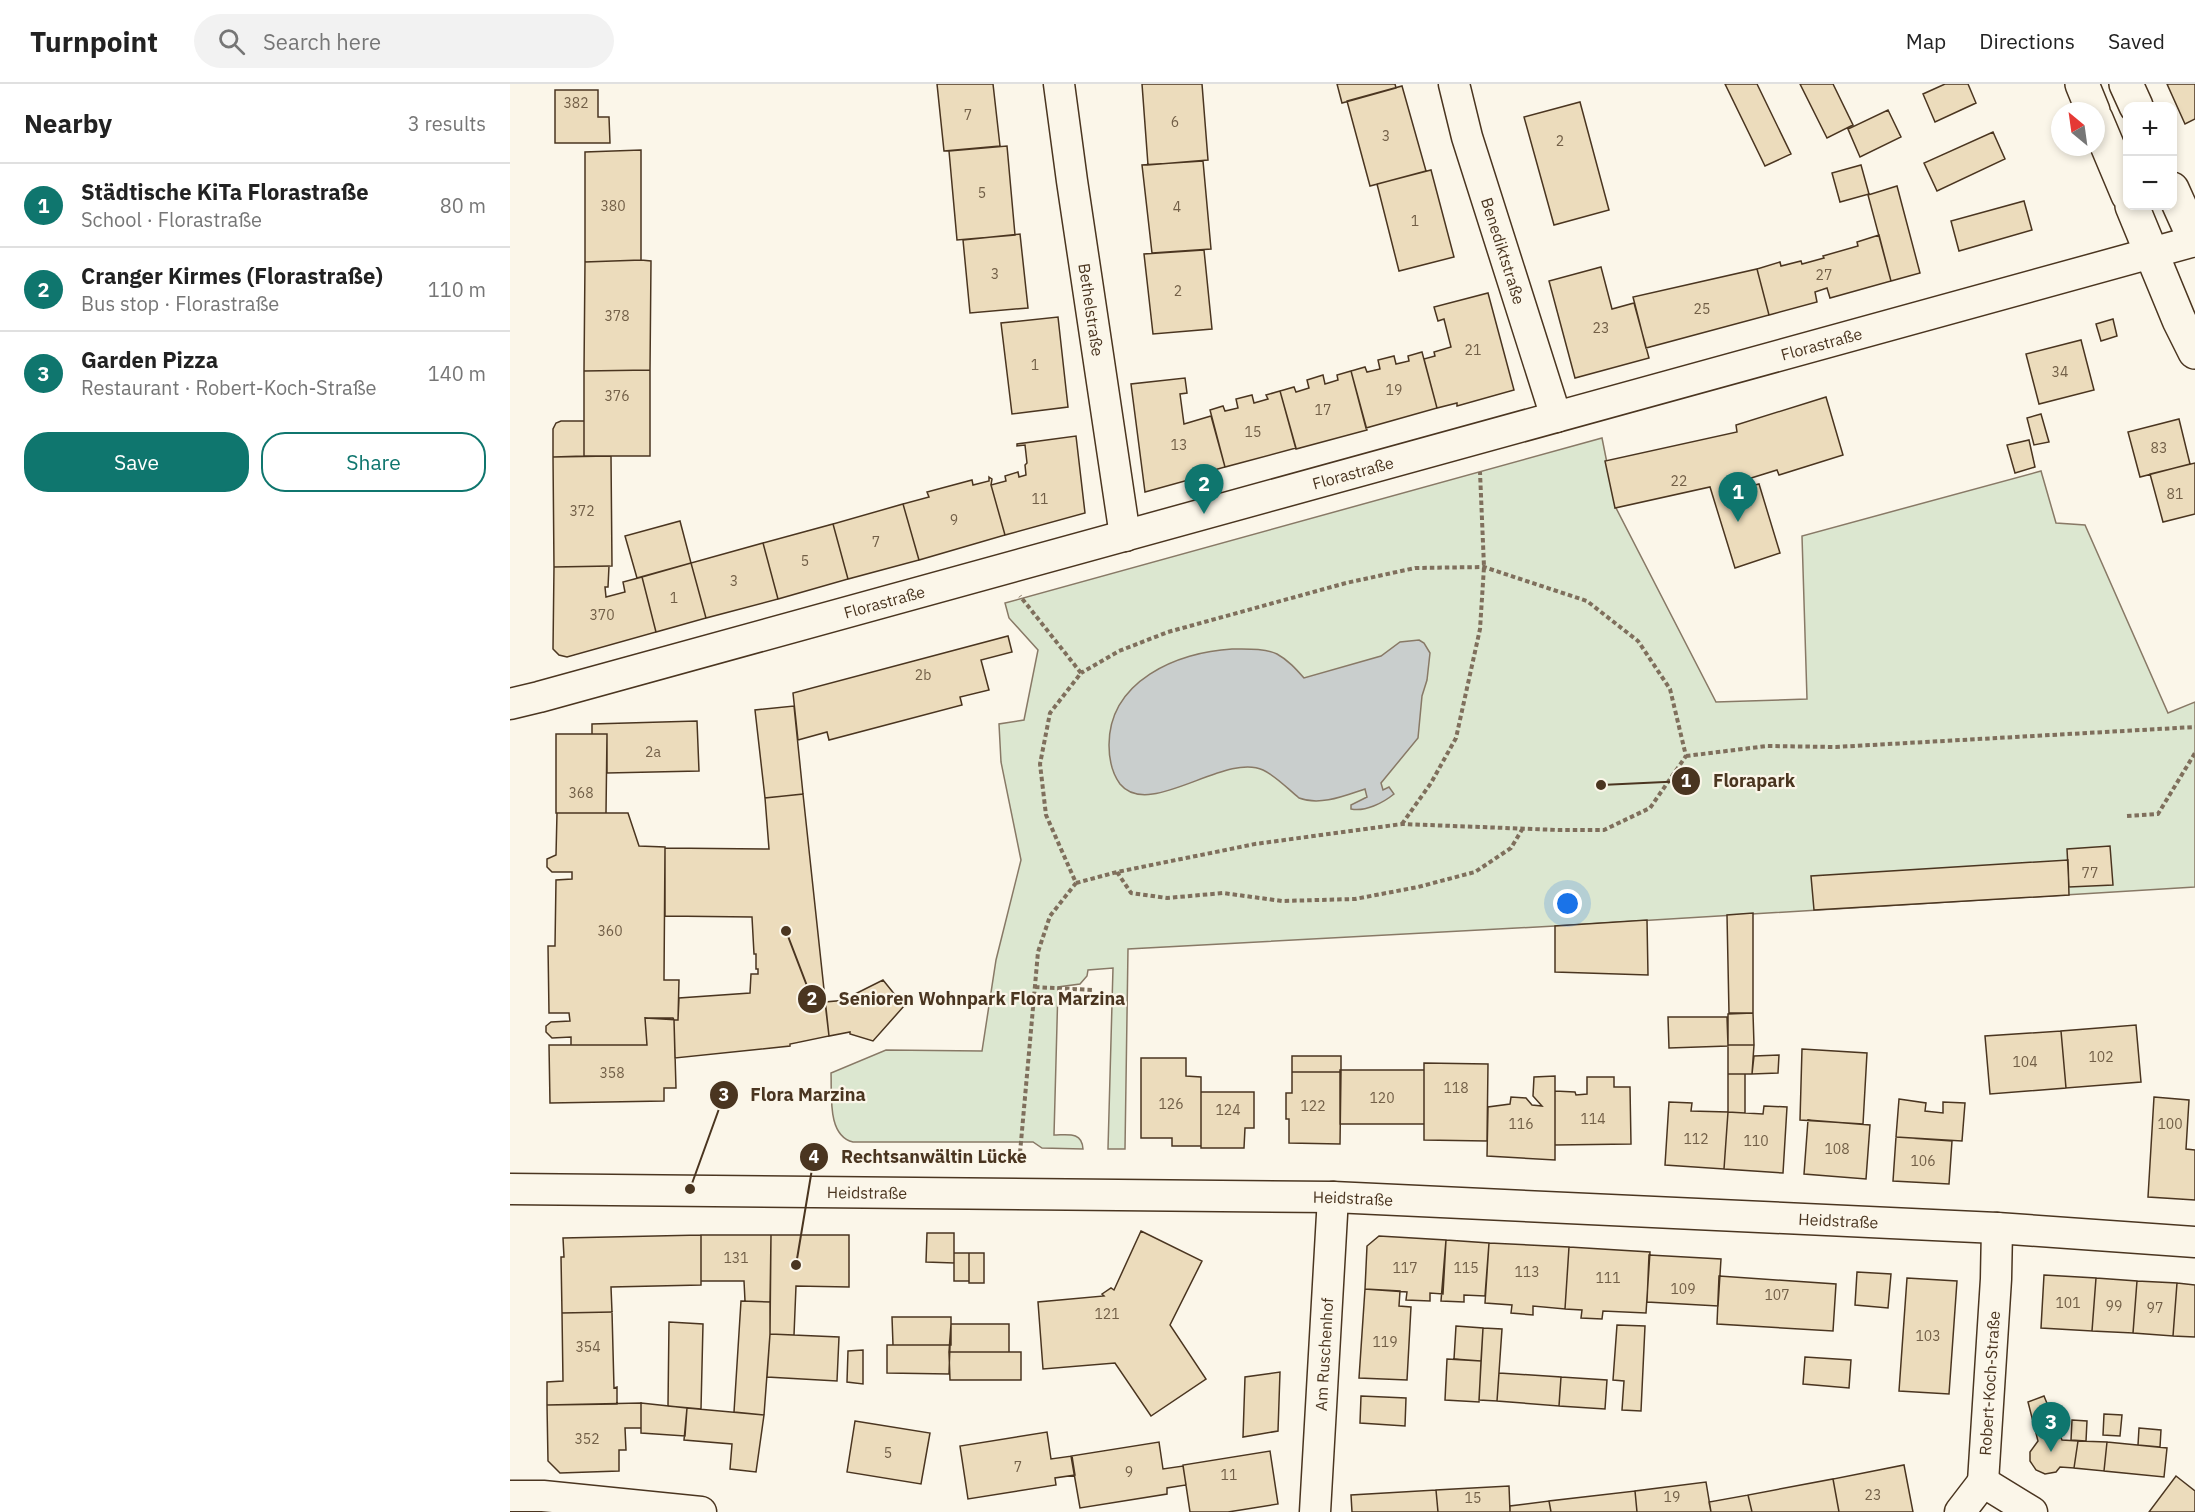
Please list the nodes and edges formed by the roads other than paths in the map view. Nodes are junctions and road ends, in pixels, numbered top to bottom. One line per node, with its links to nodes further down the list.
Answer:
1 (1059, 84): 15 (street, Bethelstraße)
2 (1454, 84): 14 (street, Benediktstraße)
3 (2082, 84): 5 (street)
4 (2126, 84): 6 (street)
5 (2089, 102)
6 (2134, 102)
7 (2105, 141): 8 (street)
8 (2123, 185)
9 (2177, 200): 11 (street)
10 (2134, 210): 12 (street)
11 (2195, 240): 12 (street, Florastraße)
12 (2151, 253): 13 (street); 14 (street, Florastraße)
13 (2195, 352)
14 (1556, 417): 15 (street, Florastraße)
15 (1125, 536): 16 (street, Florastraße)
16 (510, 704)
17 (510, 1189): 18 (street, Heidstraße)
18 (1333, 1197): 19 (street, Heidstraße); 24 (street, Am Ruschenhof)
19 (1997, 1228): 20 (street, Heidstraße); 21 (street, Robert-Koch-Straße)
20 (2195, 1242)
21 (1983, 1482): 25 (street); 26 (street)
22 (510, 1496): 23 (street)
23 (701, 1512)
24 (1315, 1512)
25 (1960, 1512)
26 (2032, 1512)

